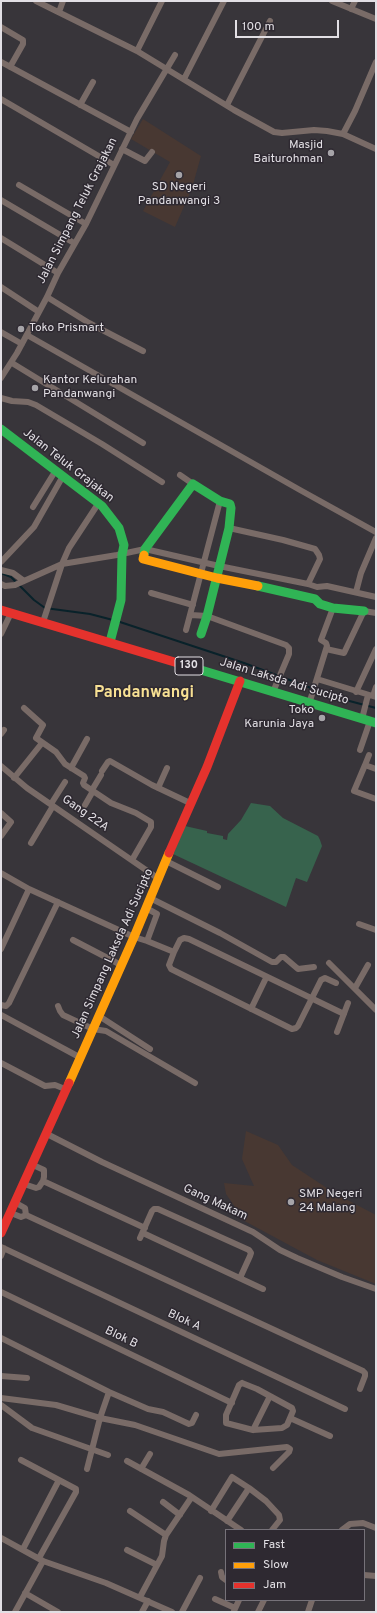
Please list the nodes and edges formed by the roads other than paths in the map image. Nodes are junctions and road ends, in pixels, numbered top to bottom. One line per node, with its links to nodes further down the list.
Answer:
1 (36, 1): 8 (street)
2 (63, 1): 8 (street)
3 (162, 1): 12 (street)
4 (224, 1): 18 (street)
5 (332, 1): 7 (street)
6 (355, 1): 7 (street)
7 (351, 9): 9 (street)
8 (59, 12): 12 (street)
9 (376, 19)
10 (270, 21): 22 (street)
11 (1, 27): 16 (street)
12 (137, 51): 17 (street)
13 (175, 55): 17 (street, Jalan Simpang Teluk Grajakan)
14 (1, 62): 16 (street)
15 (376, 62): 24 (street)
16 (10, 67): 21 (street)
17 (167, 70): 18 (street); 23 (street, Jalan Simpang Teluk Grajakan)
18 (184, 79): 22 (street)
19 (93, 82): 21 (street)
20 (1, 99): 28 (street)
21 (80, 105): 23 (street)
22 (227, 105): 24 (street)
23 (131, 132): 25 (street, Jalan Simpang Teluk Grajakan)
24 (343, 134): 26 (street)
25 (122, 149): 27 (street); 28 (street, Jalan Simpang Teluk Grajakan)
26 (376, 149)
27 (152, 152)
28 (114, 165): 31 (street, Jalan Simpang Teluk Grajakan)
29 (19, 185): 31 (street)
30 (1, 200): 33 (street)
31 (86, 224): 33 (street, Jalan Simpang Teluk Grajakan)
32 (1, 238): 34 (street)
33 (74, 243): 34 (street, Jalan Simpang Teluk Grajakan)
34 (58, 273): 36 (street, Jalan Simpang Teluk Grajakan)
35 (1, 287): 37 (street)
36 (47, 297): 37 (street, Jalan Simpang Teluk Grajakan); 41 (street)
37 (39, 312): 39 (street, Jalan Simpang Teluk Grajakan)
38 (1, 332): 40 (street)
39 (27, 334): 40 (street, Jalan Simpang Teluk Grajakan); 55 (street)
40 (22, 344): 42 (street, Jalan Simpang Teluk Grajakan)
41 (143, 351)
42 (12, 364): 43 (street, Jalan Simpang Teluk Grajakan); 46 (street)
43 (1, 378)
44 (1, 398): 49 (street)
45 (1, 429): 47 (street, Jalan Teluk Grajakan)
46 (143, 443)
47 (60, 473): 52 (street); 58 (street, Jalan Teluk Grajakan); 59 (street)
48 (180, 475): 50 (street)
49 (162, 482)
50 (193, 484): 51 (street); 57 (street)
51 (220, 501): 54 (street); 60 (street)
52 (33, 507)
53 (96, 507): 61 (street)
54 (229, 528): 62 (street); 68 (street)
55 (376, 532)
56 (376, 538): 70 (street)
57 (145, 549): 58 (street); 60 (street); 64 (street)
58 (122, 554): 61 (street); 86 (street, Jalan Teluk Grajakan)
59 (1, 562)
60 (204, 563): 62 (street); 64 (street)
61 (62, 564): 66 (street); 82 (street)
62 (219, 566): 65 (street); 68 (street)
63 (1, 570): 66 (street)
64 (202, 574): 65 (street); 74 (street)
65 (216, 578): 73 (street); 81 (street)
66 (24, 581): 67 (street)
67 (1, 584)
68 (308, 584): 69 (street)
69 (318, 587): 70 (street); 73 (street)
70 (356, 592): 72 (street)
71 (152, 594): 74 (street)
72 (376, 597)
73 (315, 599): 75 (street)
74 (193, 605): 80 (street)
75 (333, 608): 77 (street); 87 (street)
76 (1, 610): 78 (street, Jalan Laksda Adi Sucipto / 130)
77 (364, 611): 79 (street); 87 (street)
78 (12, 613): 82 (street, Jalan Laksda Adi Sucipto / 130); 84 (street)
79 (376, 614)
80 (191, 615): 81 (street); 83 (street)
81 (207, 616): 85 (street); 92 (street)
82 (43, 622): 86 (street, Jalan Laksda Adi Sucipto / 130)
83 (186, 630)
84 (1, 634)
85 (201, 634)
86 (110, 642): 89 (street, Jalan Laksda Adi Sucipto / 130)
87 (326, 649): 90 (street)
88 (376, 649): 93 (street)
89 (240, 681): 92 (street, Jalan Laksda Adi Sucipto / 130); 112 (street, Jalan Simpang Laksda Adi Sucipto)
90 (317, 681): 93 (street); 95 (street)
91 (376, 687): 94 (street)
92 (273, 692): 95 (street, Jalan Laksda Adi Sucipto / 130)
93 (356, 692): 94 (street)
94 (371, 697): 97 (street)
95 (309, 704): 97 (street, Jalan Laksda Adi Sucipto / 130)
96 (24, 708): 99 (street)
97 (368, 719): 100 (street)
98 (87, 739): 104 (street)
99 (42, 743): 104 (street); 107 (street)
100 (360, 750)
101 (369, 755): 102 (street)
102 (365, 765): 106 (street); 111 (street)
103 (1, 766): 107 (street, Gang 22A)
104 (71, 768): 110 (street)
105 (167, 768): 109 (street)
106 (376, 769)
107 (14, 778): 113 (street, Gang 22A)
108 (65, 782): 113 (street)
109 (158, 788): 110 (street); 112 (street)
110 (93, 791): 114 (street); 118 (street)
111 (376, 799)
112 (190, 803): 119 (street, Jalan Simpang Laksda Adi Sucipto)
113 (52, 805): 117 (street); 118 (street, Gang 22A)
114 (85, 805)
115 (1, 813): 116 (street)
116 (1, 836)
117 (31, 843)
118 (132, 860): 121 (street, Gang 22A)
119 (166, 861): 121 (street, Jalan Simpang Laksda Adi Sucipto); 122 (street)
120 (1, 873): 123 (street)
121 (159, 879): 124 (street, Jalan Simpang Laksda Adi Sucipto)
122 (218, 887)
123 (29, 889): 125 (street); 132 (street)
124 (150, 898): 126 (street, Jalan Simpang Laksda Adi Sucipto); 137 (street)
125 (58, 902): 129 (street); 143 (street)
126 (146, 908): 129 (street, Jalan Simpang Laksda Adi Sucipto); 131 (street)
127 (359, 924): 128 (street)
128 (376, 930)
129 (134, 936): 131 (street); 135 (street, Jalan Simpang Laksda Adi Sucipto)
130 (73, 940): 135 (street)
131 (147, 941): 133 (street)
132 (1, 949)
133 (174, 952): 138 (street); 145 (street)
134 (329, 963): 140 (street)
135 (121, 965): 149 (street, Jalan Simpang Laksda Adi Sucipto)
136 (368, 965): 140 (street)
137 (314, 967)
138 (266, 978): 141 (street); 145 (street)
139 (336, 983): 141 (street)
140 (355, 988): 146 (street)
141 (312, 998): 145 (street); 147 (street)
142 (348, 1002): 147 (street)
143 (1, 1005)
144 (58, 1006): 150 (street)
145 (251, 1009)
146 (376, 1010)
147 (344, 1014): 151 (street)
148 (1, 1015): 153 (street)
149 (99, 1016): 150 (street, Jalan Simpang Laksda Adi Sucipto); 152 (street)
150 (93, 1029): 153 (street, Jalan Simpang Laksda Adi Sucipto); 155 (street)
151 (337, 1032)
152 (150, 1049)
153 (81, 1058): 156 (street, Jalan Simpang Laksda Adi Sucipto)
154 (1, 1063): 156 (street)
155 (195, 1083)
156 (65, 1089): 157 (street, Jalan Simpang Laksda Adi Sucipto)
157 (47, 1134): 158 (street, Jalan Simpang Laksda Adi Sucipto); 170 (street, Gang Makam)
158 (33, 1165): 159 (street); 160 (street, Jalan Simpang Laksda Adi Sucipto)
159 (43, 1181): 160 (street); 165 (street)
160 (24, 1184): 161 (street, Jalan Simpang Laksda Adi Sucipto)
161 (16, 1203): 162 (street, Jalan Simpang Laksda Adi Sucipto); 163 (street)
162 (11, 1213): 163 (street); 164 (street, Jalan Simpang Laksda Adi Sucipto)
163 (26, 1215): 175 (street)
164 (1, 1233)
165 (142, 1233): 168 (street); 168 (street)
166 (3, 1248): 167 (street); 181 (street, Blok A)
167 (1, 1256)
168 (240, 1278): 169 (street)
169 (263, 1289)
170 (376, 1289)
171 (1, 1292): 179 (street, Blok B)
172 (1, 1338): 176 (street)
173 (1, 1376): 174 (street)
174 (27, 1378)
175 (360, 1389)
176 (109, 1392): 182 (street); 183 (street)
177 (270, 1396): 179 (street); 184 (street); 185 (street)
178 (1, 1398): 183 (street)
179 (232, 1403): 185 (street)
180 (1, 1406): 187 (street)
181 (345, 1409)
182 (196, 1415)
183 (100, 1418): 187 (street); 192 (street)
184 (290, 1418): 185 (street); 186 (street)
185 (253, 1430)
186 (330, 1436)
187 (92, 1449): 189 (street); 193 (street)
188 (150, 1454): 194 (street)
189 (108, 1455)
190 (20, 1460): 195 (street)
191 (127, 1461): 194 (street)
192 (273, 1468)
193 (87, 1469)
194 (141, 1469): 197 (street)
195 (59, 1480): 211 (street); 213 (street)
196 (249, 1488): 200 (street); 202 (street); 206 (street)
197 (191, 1498): 200 (street); 201 (street)
198 (162, 1502): 201 (street)
199 (130, 1511): 209 (street)
200 (211, 1511): 202 (street)
201 (180, 1515): 209 (street)
202 (228, 1521): 205 (street)
203 (363, 1523): 204 (street); 207 (street); 208 (street)
204 (376, 1528)
205 (240, 1529)
206 (273, 1529)
207 (343, 1529)
208 (362, 1529)
209 (166, 1535): 214 (street)
210 (1, 1538): 211 (street)
211 (23, 1549): 213 (street)
212 (127, 1550): 214 (street)
213 (41, 1559): 220 (street); 221 (street)
214 (157, 1565): 221 (street)
215 (221, 1572): 219 (street)
216 (365, 1575): 217 (street)
217 (376, 1576)
218 (200, 1578): 232 (street)
219 (225, 1579)
220 (25, 1593): 228 (street); 229 (street)
221 (140, 1597): 223 (street)
222 (215, 1599): 227 (street)
223 (148, 1601): 230 (street); 231 (street)
224 (239, 1601): 227 (street)
225 (264, 1601): 233 (street)
226 (312, 1601): 234 (street)
227 (234, 1610)
228 (15, 1612)
229 (58, 1612)
230 (142, 1612)
231 (170, 1612)
232 (182, 1612)
233 (258, 1612)
234 (308, 1612)

